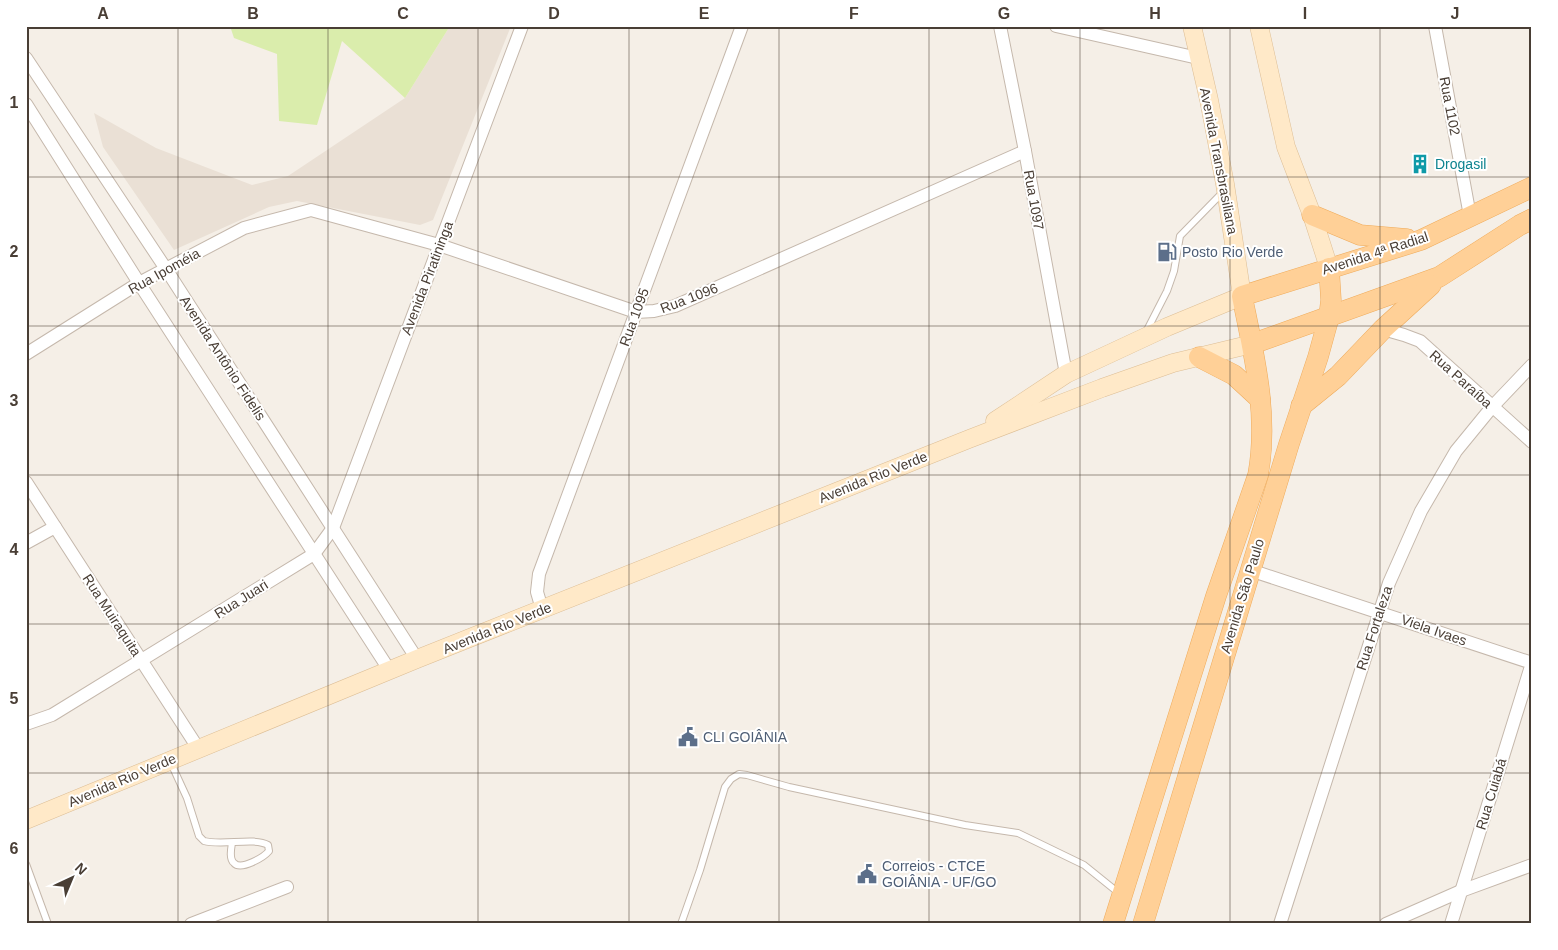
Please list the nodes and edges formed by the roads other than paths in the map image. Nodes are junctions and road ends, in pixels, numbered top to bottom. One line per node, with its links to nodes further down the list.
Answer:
1 (742, 26): 25 (street, Rua 1095)
2 (1000, 26): 11 (street, Rua 1097)
3 (1056, 26): 9 (street)
4 (1192, 26): 9 (street, Avenida Transbrasiliana)
5 (1259, 26): 15 (street)
6 (1435, 26): 16 (street, Rua 1102)
7 (522, 27): 19 (street, Avenida Piratininga)
8 (26, 58): 21 (street, Avenida Antônio Fidelis)
9 (1198, 58): 13 (street, Avenida Transbrasiliana)
10 (26, 104): 23 (street)
11 (1025, 151): 25 (street, Rua 1096); 33 (street, Rua 1097)
12 (1532, 187): 16 (main road, Avenida 4ª Radial)
13 (1226, 188): 24 (street, Avenida Transbrasiliana); 28 (lane)
14 (311, 210): 19 (street, Rua 1096); 21 (street, Rua Ipoméia)
15 (1312, 215): 18 (main road); 20 (street)
16 (1470, 216): 18 (main road, Avenida 4ª Radial)
17 (1532, 219): 22 (main road)
18 (1421, 240): 20 (main road, Avenida 4ª Radial)
19 (439, 245): 25 (street, Rua 1096); 41 (street, Avenida Piratininga)
20 (1329, 268): 24 (main road, Avenida 4ª Radial); 26 (main road, Avenida São Paulo)
21 (166, 269): 23 (street, Rua Ipoméia); 41 (street, Avenida Antônio Fidelis)
22 (1439, 277): 26 (main road); 27 (main road)
23 (139, 283): 30 (street, Rua Ipoméia); 43 (street)
24 (1242, 296): 28 (street, Avenida Rio Verde); 29 (main road, Avenida São Paulo)
25 (636, 312): 45 (street, Rua 1095)
26 (1329, 317): 29 (main road); 35 (main road, Avenida São Paulo)
27 (1383, 329): 35 (main road); 36 (street, Rua Paraíba)
28 (1142, 339): 33 (street, Avenida Rio Verde)
29 (1252, 344): 31 (street, Avenida Rio Verde); 34 (main road, Avenida São Paulo)
30 (26, 354)
31 (1199, 356): 34 (main road); 37 (street, Avenida Rio Verde)
32 (1532, 365): 36 (street, Rua Fortaleza)
33 (1066, 374): 37 (street, Avenida Rio Verde)
34 (1260, 399): 60 (main road, Avenida São Paulo)
35 (1301, 406): 44 (main road, Avenida São Paulo)
36 (1492, 407): 38 (street, Rua Paraíba); 46 (street, Rua Fortaleza)
37 (969, 439): 45 (street, Avenida Rio Verde)
38 (1532, 442)
39 (26, 482): 40 (street, Rua Muiraquita)
40 (55, 527): 42 (street); 48 (street, Rua Muiraquita)
41 (333, 528): 43 (street, Rua Juari); 47 (street, Avenida Antônio Fidelis)
42 (26, 543)
43 (314, 554): 48 (street, Rua Juari); 50 (street)
44 (1250, 570): 46 (street, Viela Ivaes); 65 (main road, Avenida São Paulo)
45 (542, 609): 47 (street, Avenida Rio Verde)
46 (1379, 612): 49 (street, Viela Ivaes); 66 (street, Rua Fortaleza)
47 (417, 660): 50 (street, Avenida Rio Verde)
48 (141, 661): 51 (street, Rua Juari); 52 (street, Rua Muiraquita)
49 (1532, 664): 59 (street, Rua Cuiabá)
50 (390, 671): 52 (street, Avenida Rio Verde)
51 (26, 724)
52 (198, 748): 53 (street, Avenida Rio Verde)
53 (170, 760): 54 (street, Avenida Rio Verde); 55 (lane)
54 (26, 820)
55 (232, 843): 55 (lane)
56 (26, 864): 61 (lane)
57 (1532, 865): 59 (street)
58 (287, 887): 62 (street)
59 (1461, 891): 67 (street); 68 (street, Rua Cuiabá)
60 (1121, 895): 63 (lane); 64 (main road, Avenida São Paulo)
61 (48, 924)
62 (191, 924)
63 (681, 924)
64 (1113, 924)
65 (1143, 924)
66 (1280, 924)
67 (1386, 924)
68 (1451, 924)

